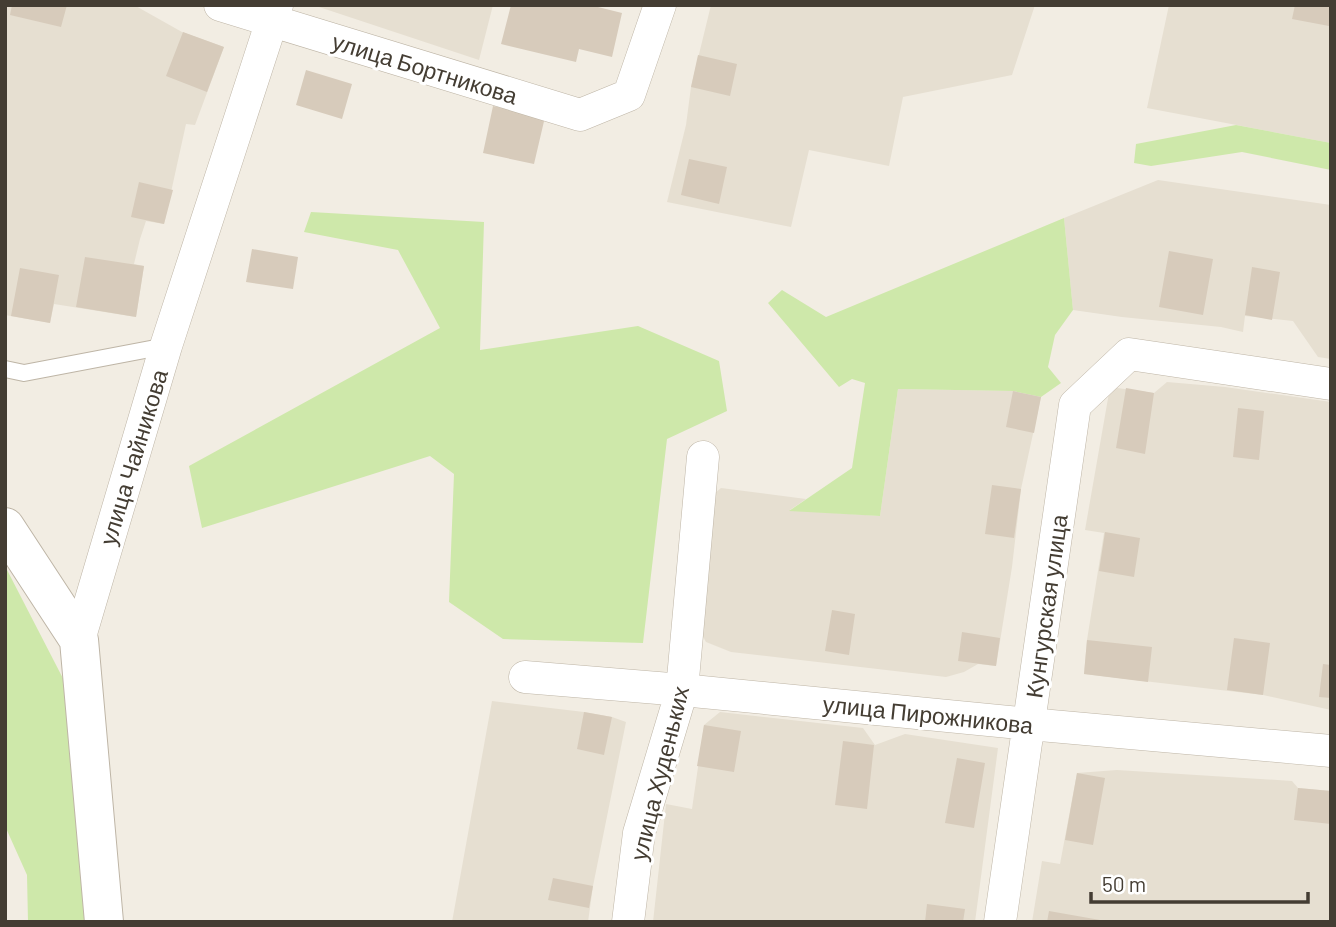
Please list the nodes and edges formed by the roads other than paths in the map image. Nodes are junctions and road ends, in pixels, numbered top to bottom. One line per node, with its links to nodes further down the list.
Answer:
1 (220, 5): 3 (street, улица Бортникова)
2 (660, 5): 3 (street, улица Бортникова)
3 (275, 13): 4 (street, улица Чайникова)
4 (166, 346): 5 (lane); 9 (street, улица Чайникова)
5 (5, 369)
6 (1331, 384): 12 (street, Кунгурская улица)
7 (703, 457): 11 (street, улица Худеньких)
8 (5, 527): 9 (street)
9 (79, 640): 14 (street, улица Чайникова)
10 (525, 677): 11 (street, улица Пирожникова)
11 (682, 690): 12 (street, улица Пирожникова); 15 (street, улица Худеньких)
12 (1028, 724): 13 (street, улица Пирожникова); 16 (street, Кунгурская улица)
13 (1331, 751)
14 (104, 922)
15 (628, 922)
16 (1000, 922)

